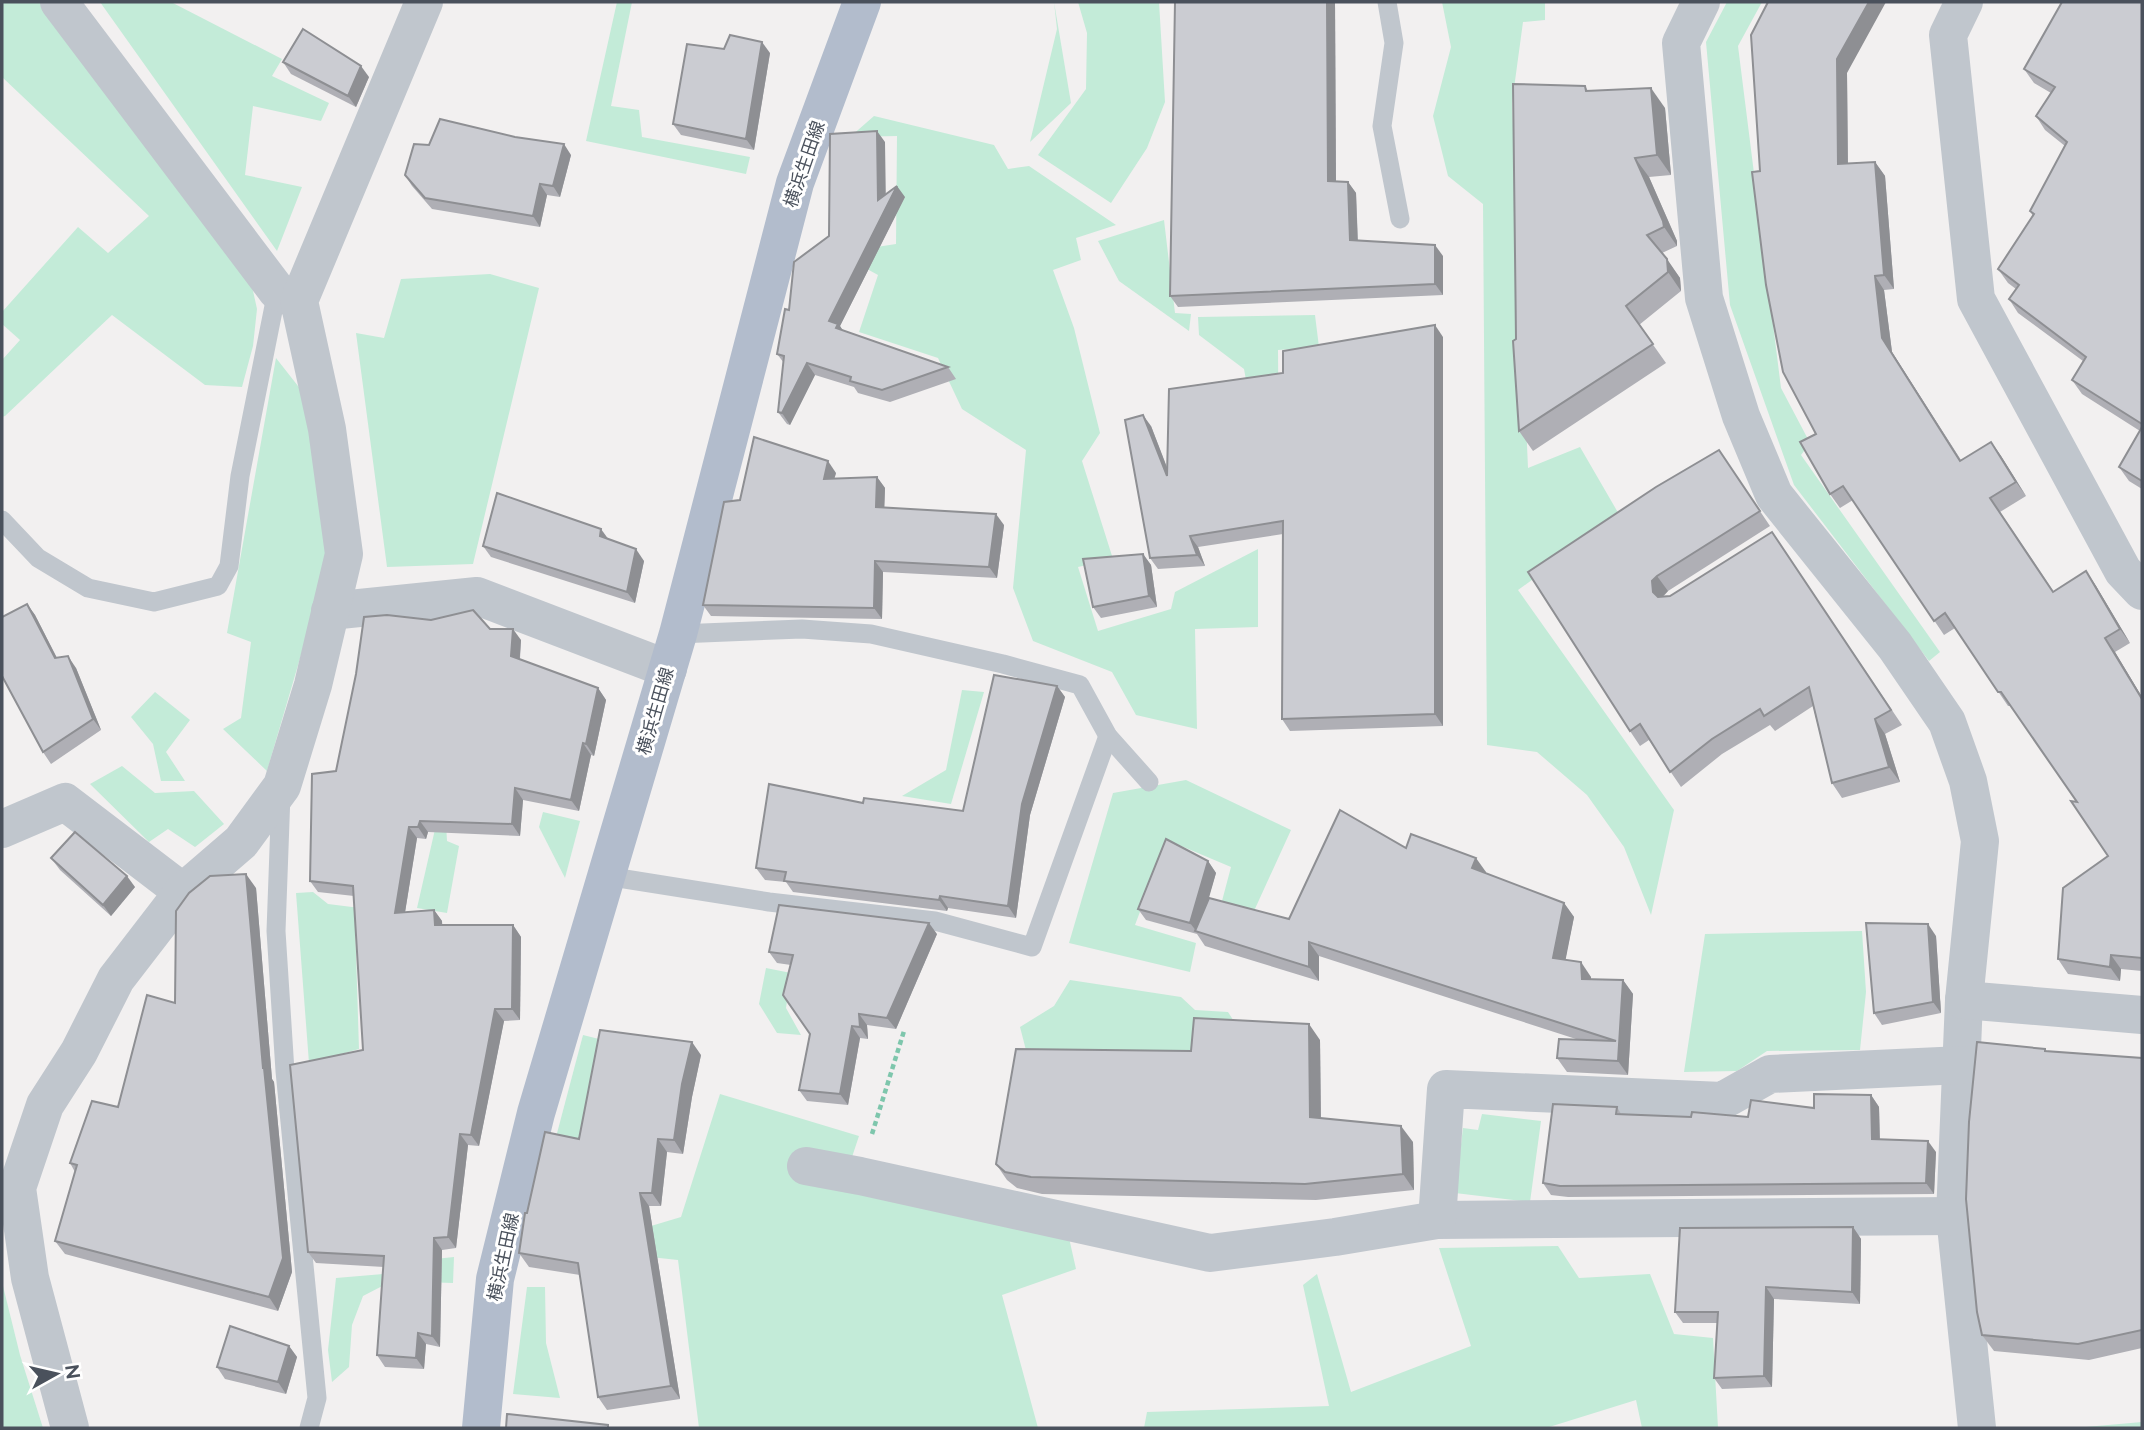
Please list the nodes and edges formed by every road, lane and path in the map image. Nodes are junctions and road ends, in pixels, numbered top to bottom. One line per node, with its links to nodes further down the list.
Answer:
1 (59, 2): 8 (street)
2 (424, 2): 8 (street)
3 (862, 2): 12 (main road, 横浜生田線)
4 (1387, 2): 7 (lane)
5 (1700, 2): 19 (street)
6 (1964, 2): 10 (street)
7 (1400, 219)
8 (288, 296): 9 (lane); 11 (street)
9 (2, 520)
10 (2142, 591)
11 (330, 611): 12 (street); 15 (street)
12 (673, 651): 13 (lane); 17 (main road, 横浜生田線)
13 (1108, 736): 14 (lane); 17 (lane)
14 (1149, 782)
15 (282, 786): 18 (street); 28 (lane)
16 (2, 829): 18 (street)
17 (606, 876): 29 (main road, 横浜生田線)
18 (183, 892): 27 (street)
19 (1964, 999): 20 (street); 22 (street)
20 (2142, 1014)
21 (904, 1031): 24 (path)
22 (1962, 1065): 25 (street); 26 (street)
23 (806, 1166): 24 (street)
24 (863, 1166): 26 (street)
25 (1955, 1216): 26 (street); 30 (street)
26 (1437, 1220)
27 (70, 1428)
28 (309, 1428)
29 (481, 1428)
30 (1977, 1428)

